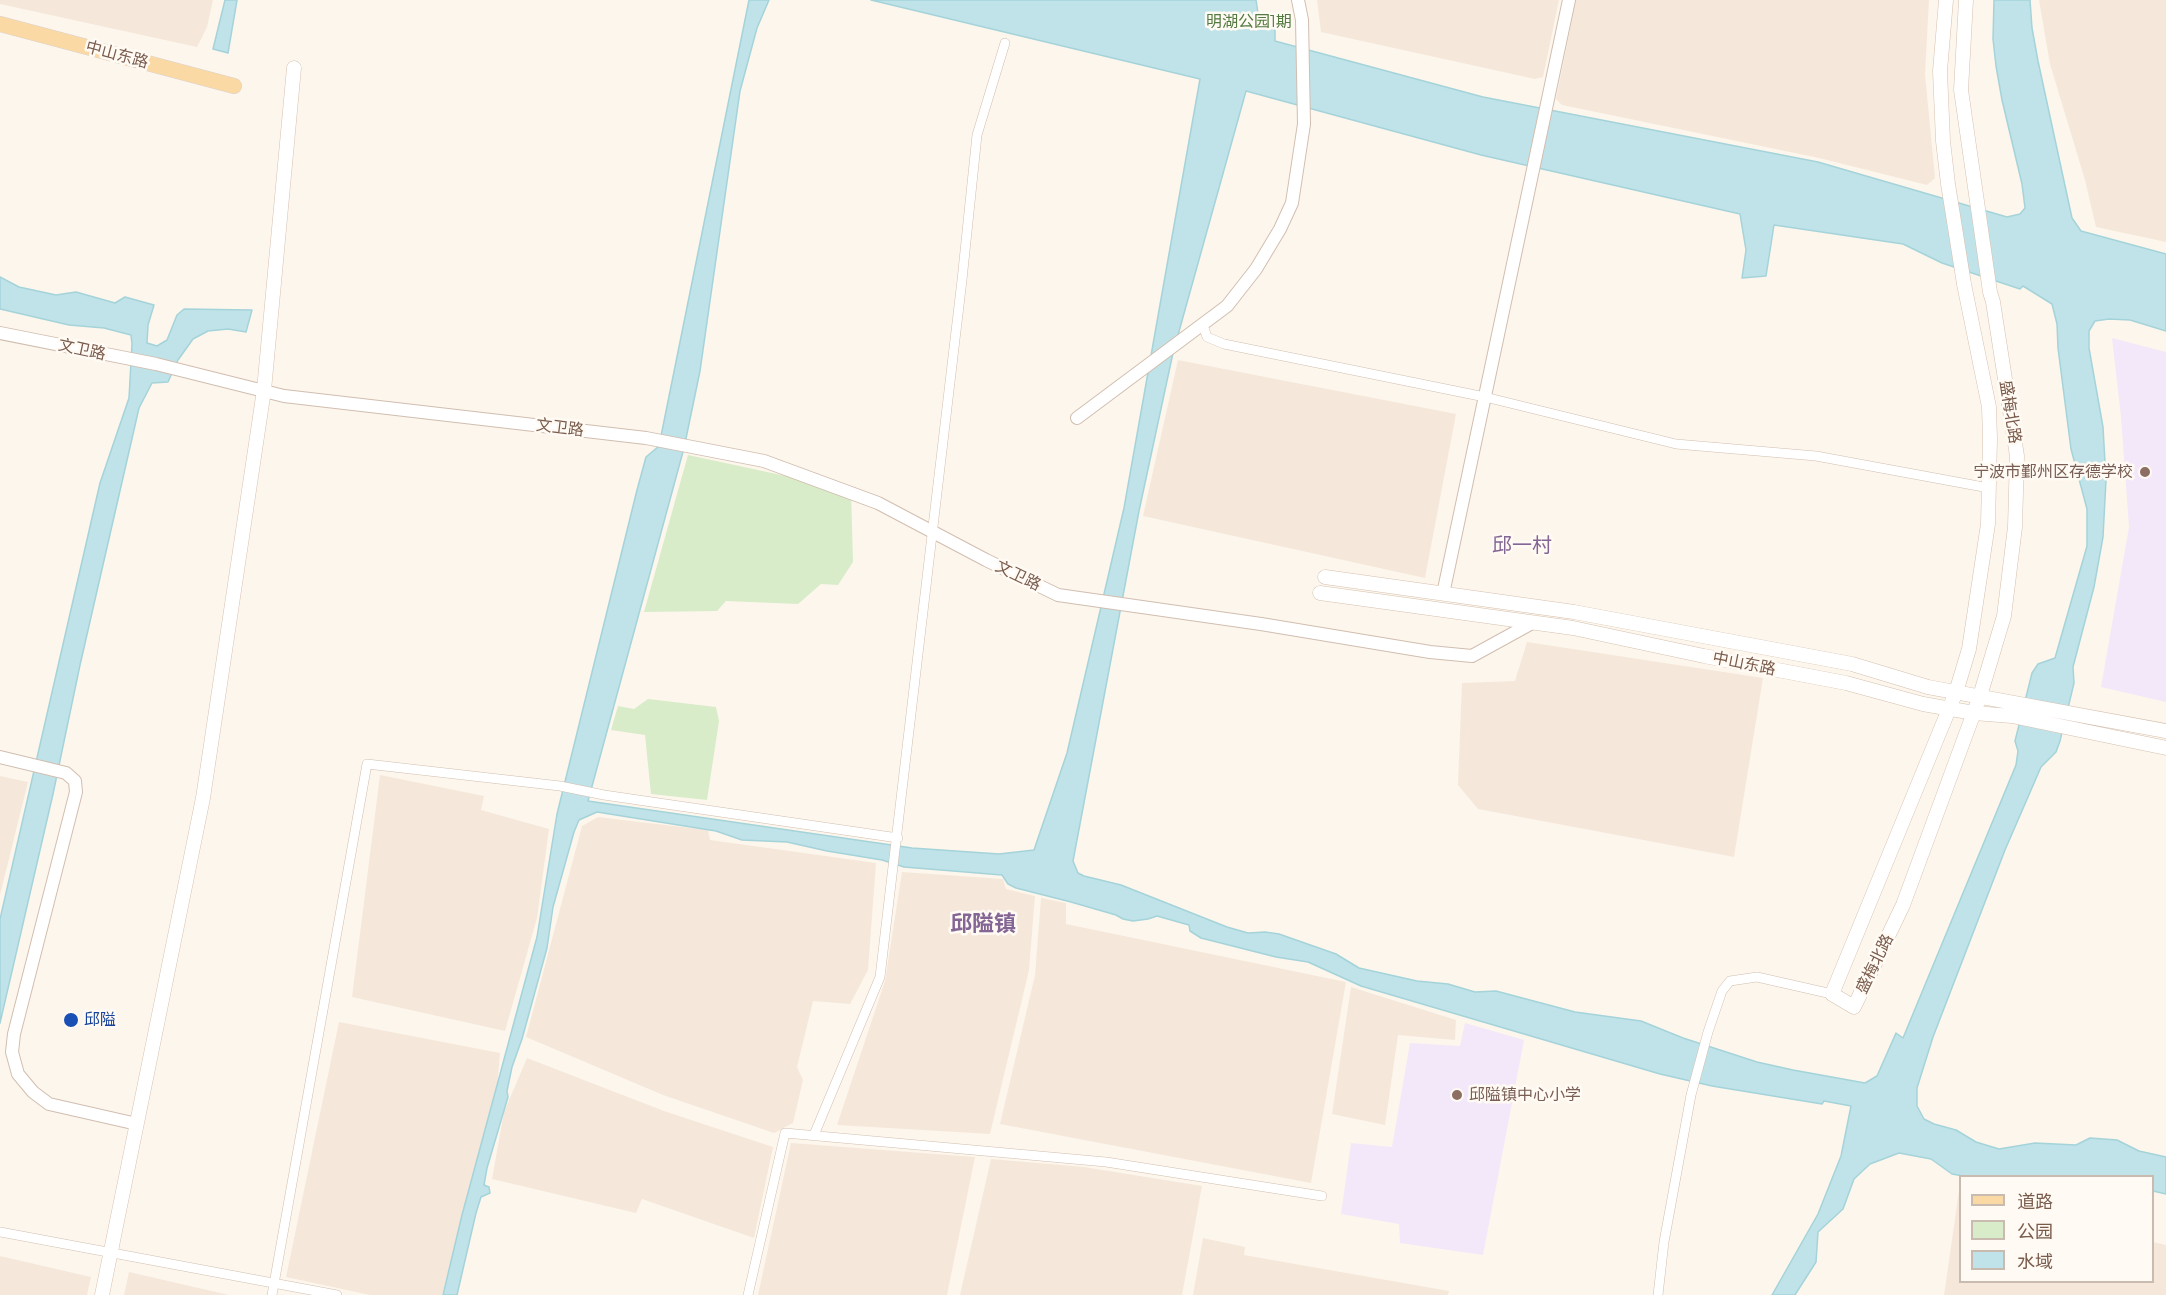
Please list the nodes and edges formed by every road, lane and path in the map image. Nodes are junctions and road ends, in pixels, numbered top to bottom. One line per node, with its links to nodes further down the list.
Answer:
1 (1298, 0): 9 (street)
2 (1569, 0): 12 (street)
3 (1946, 0): 14 (main road, 盛梅北路)
4 (1966, 0): 20 (main road, 盛梅北路)
5 (0, 24): 8 (main road, 中山东路)
6 (1005, 43): 27 (street)
7 (294, 68): 11 (main road)
8 (234, 86)
9 (1203, 325): 12 (street); 13 (street)
10 (0, 333): 11 (street, 文卫路)
11 (264, 390): 18 (street, 文卫路); 29 (main road)
12 (1485, 397): 14 (street); 17 (street)
13 (1077, 418)
14 (1989, 488): 19 (main road, 盛梅北路)
15 (1325, 577): 17 (main road, 中山东路)
16 (1320, 593): 18 (main road, 中山东路)
17 (1443, 594): 19 (main road, 中山东路)
18 (1532, 623): 21 (main road, 中山东路)
19 (1956, 692): 20 (main road, 中山东路); 21 (main road, 盛梅北路)
20 (1980, 696): 22 (main road, 中山东路); 23 (main road, 盛梅北路)
21 (1948, 708): 23 (main road, 中山东路); 28 (main road, 盛梅北路)
22 (2015, 710): 23 (main road, 中山东路); 24 (main road, 中山东路); 25 (main road, 中山东路)
23 (1974, 713): 28 (main road, 盛梅北路)
24 (2166, 731)
25 (2166, 748)
26 (0, 757): 29 (street)
27 (898, 838): 30 (street); 34 (street)
28 (1832, 994): 39 (street)
29 (137, 1124): 33 (main road)
30 (814, 1135): 31 (street); 38 (street)
31 (1322, 1196)
32 (0, 1232): 33 (street)
33 (111, 1254): 34 (street); 35 (main road)
34 (274, 1284): 36 (street); 37 (street)
35 (102, 1295)
36 (272, 1295)
37 (337, 1295)
38 (748, 1295)
39 (1658, 1295)

